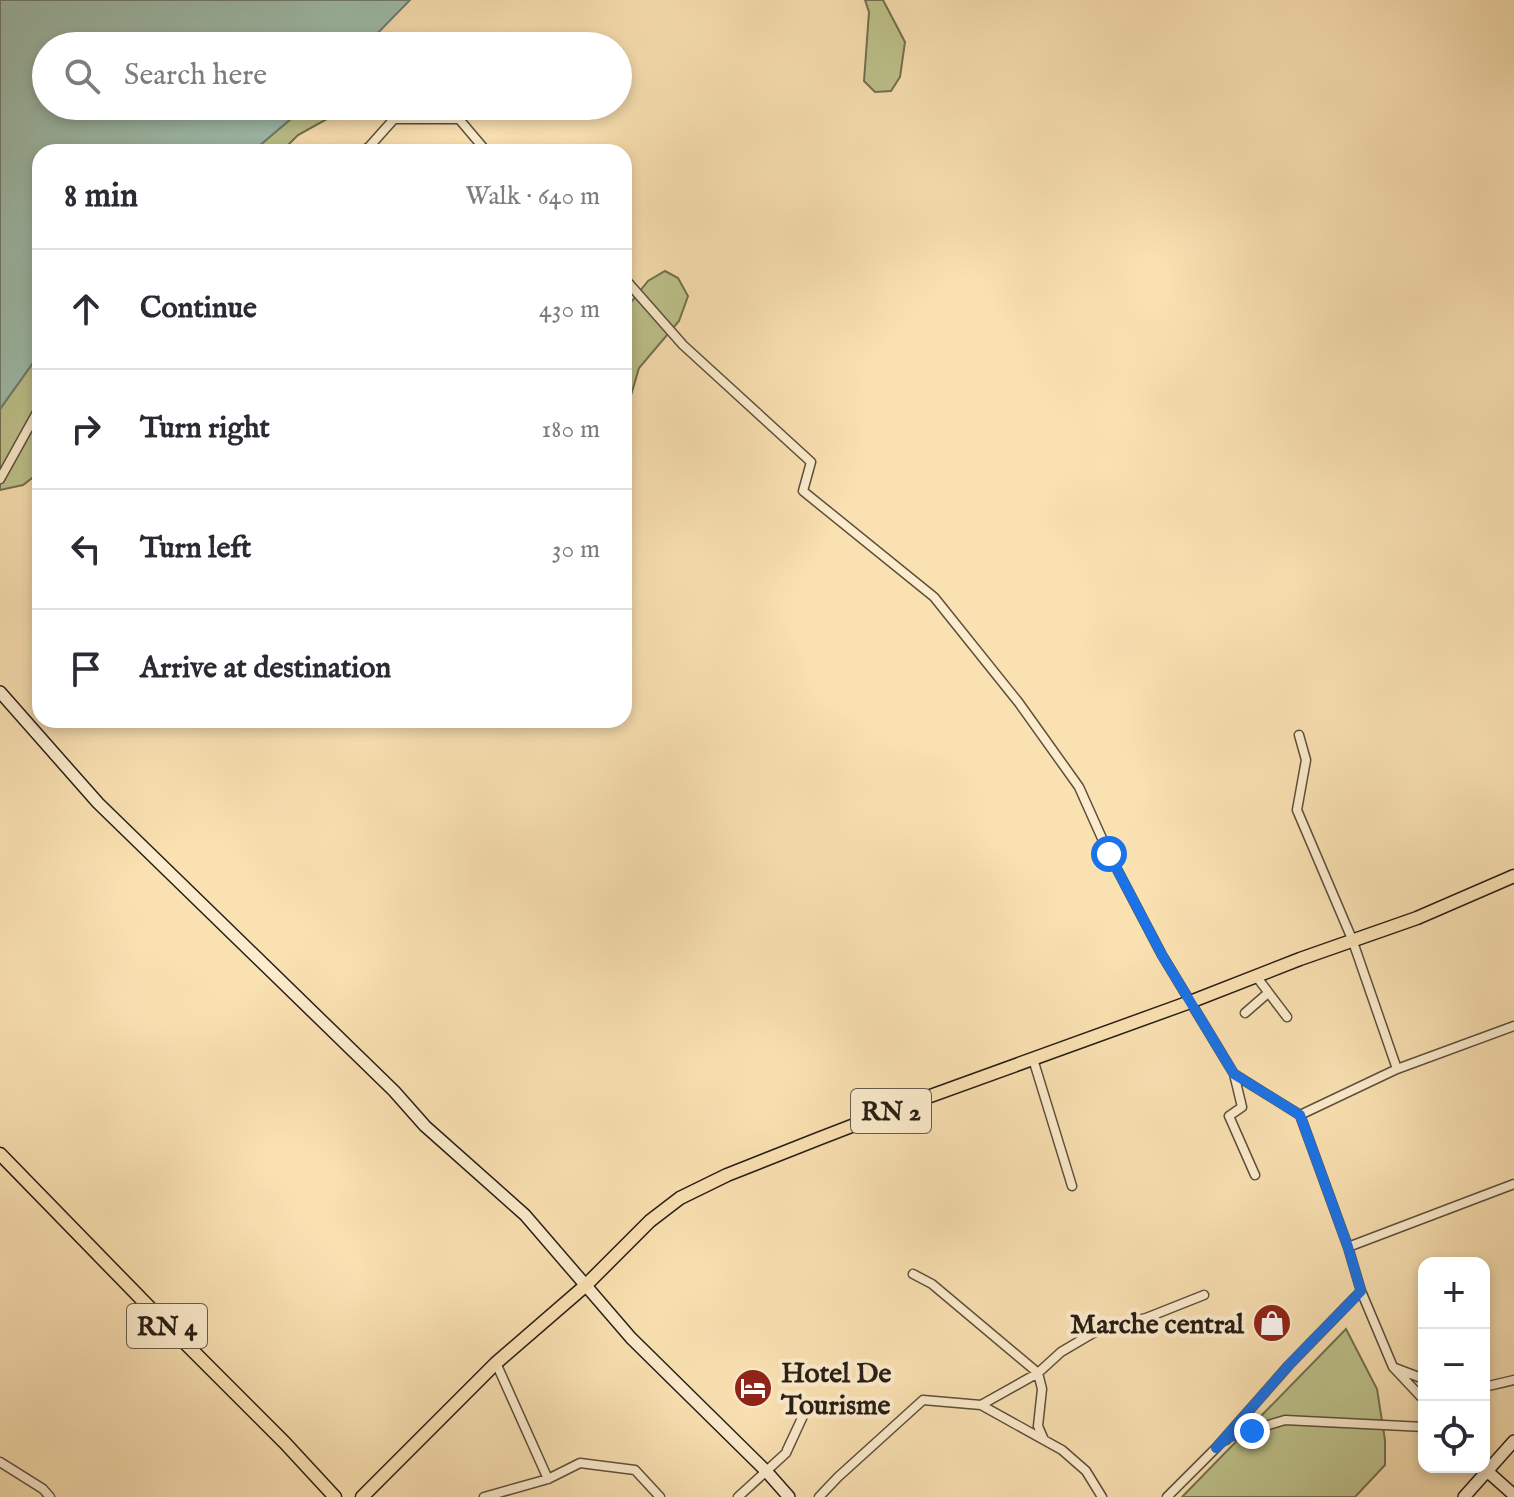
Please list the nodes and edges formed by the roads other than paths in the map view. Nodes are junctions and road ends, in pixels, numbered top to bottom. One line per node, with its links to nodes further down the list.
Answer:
1 (393, 120): 3 (street)
2 (460, 120): 4 (street)
3 (372, 144)
4 (480, 144)
5 (632, 287): 14 (street)
6 (32, 421): 7 (street)
7 (0, 479)
8 (0, 692): 28 (street)
9 (1299, 735): 11 (street)
10 (1514, 876): 11 (main road, RN 2)
11 (1352, 939): 12 (main road, RN 2); 19 (street)
12 (1256, 976): 13 (street); 14 (main road, RN 2)
13 (1268, 993): 15 (street); 16 (street)
14 (1190, 1002): 18 (main road, RN 2); 20 (street)
15 (1245, 1013)
16 (1287, 1017)
17 (1514, 1026): 19 (street)
18 (1033, 1059): 25 (street); 28 (main road, RN 2)
19 (1397, 1069): 21 (street)
20 (1234, 1074): 21 (street); 23 (street)
21 (1300, 1115): 26 (street)
22 (0, 1154): 52 (main road, RN 4)
23 (1255, 1175)
24 (1514, 1184): 26 (street)
25 (1072, 1186)
26 (1348, 1247): 29 (street)
27 (913, 1274): 33 (street)
28 (585, 1286): 31 (main road, RN 2); 46 (street)
29 (1361, 1291): 32 (street); 42 (street)
30 (1204, 1295): 33 (street)
31 (496, 1363): 49 (street); 53 (main road, RN 2)
32 (1393, 1367): 34 (street); 37 (street)
33 (1038, 1373): 38 (street); 40 (street)
34 (1418, 1377)
35 (1514, 1380): 36 (street)
36 (1490, 1386)
37 (1418, 1394)
38 (981, 1405): 40 (street); 58 (street)
39 (1418, 1427): 42 (street)
40 (1044, 1440): 59 (street)
41 (1514, 1441): 45 (street)
42 (1216, 1448): 60 (street)
43 (787, 1450): 46 (street)
44 (0, 1462): 51 (street)
45 (1490, 1465)
46 (766, 1471): 56 (street); 57 (street)
47 (1483, 1473): 61 (street)
48 (1490, 1473): 50 (street)
49 (548, 1479): 54 (street); 55 (street)
50 (1514, 1495)
51 (50, 1497)
52 (335, 1497)
53 (362, 1497)
54 (484, 1497)
55 (660, 1497)
56 (738, 1497)
57 (789, 1497)
58 (819, 1497)
59 (1102, 1497)
60 (1167, 1497)
61 (1464, 1497)

